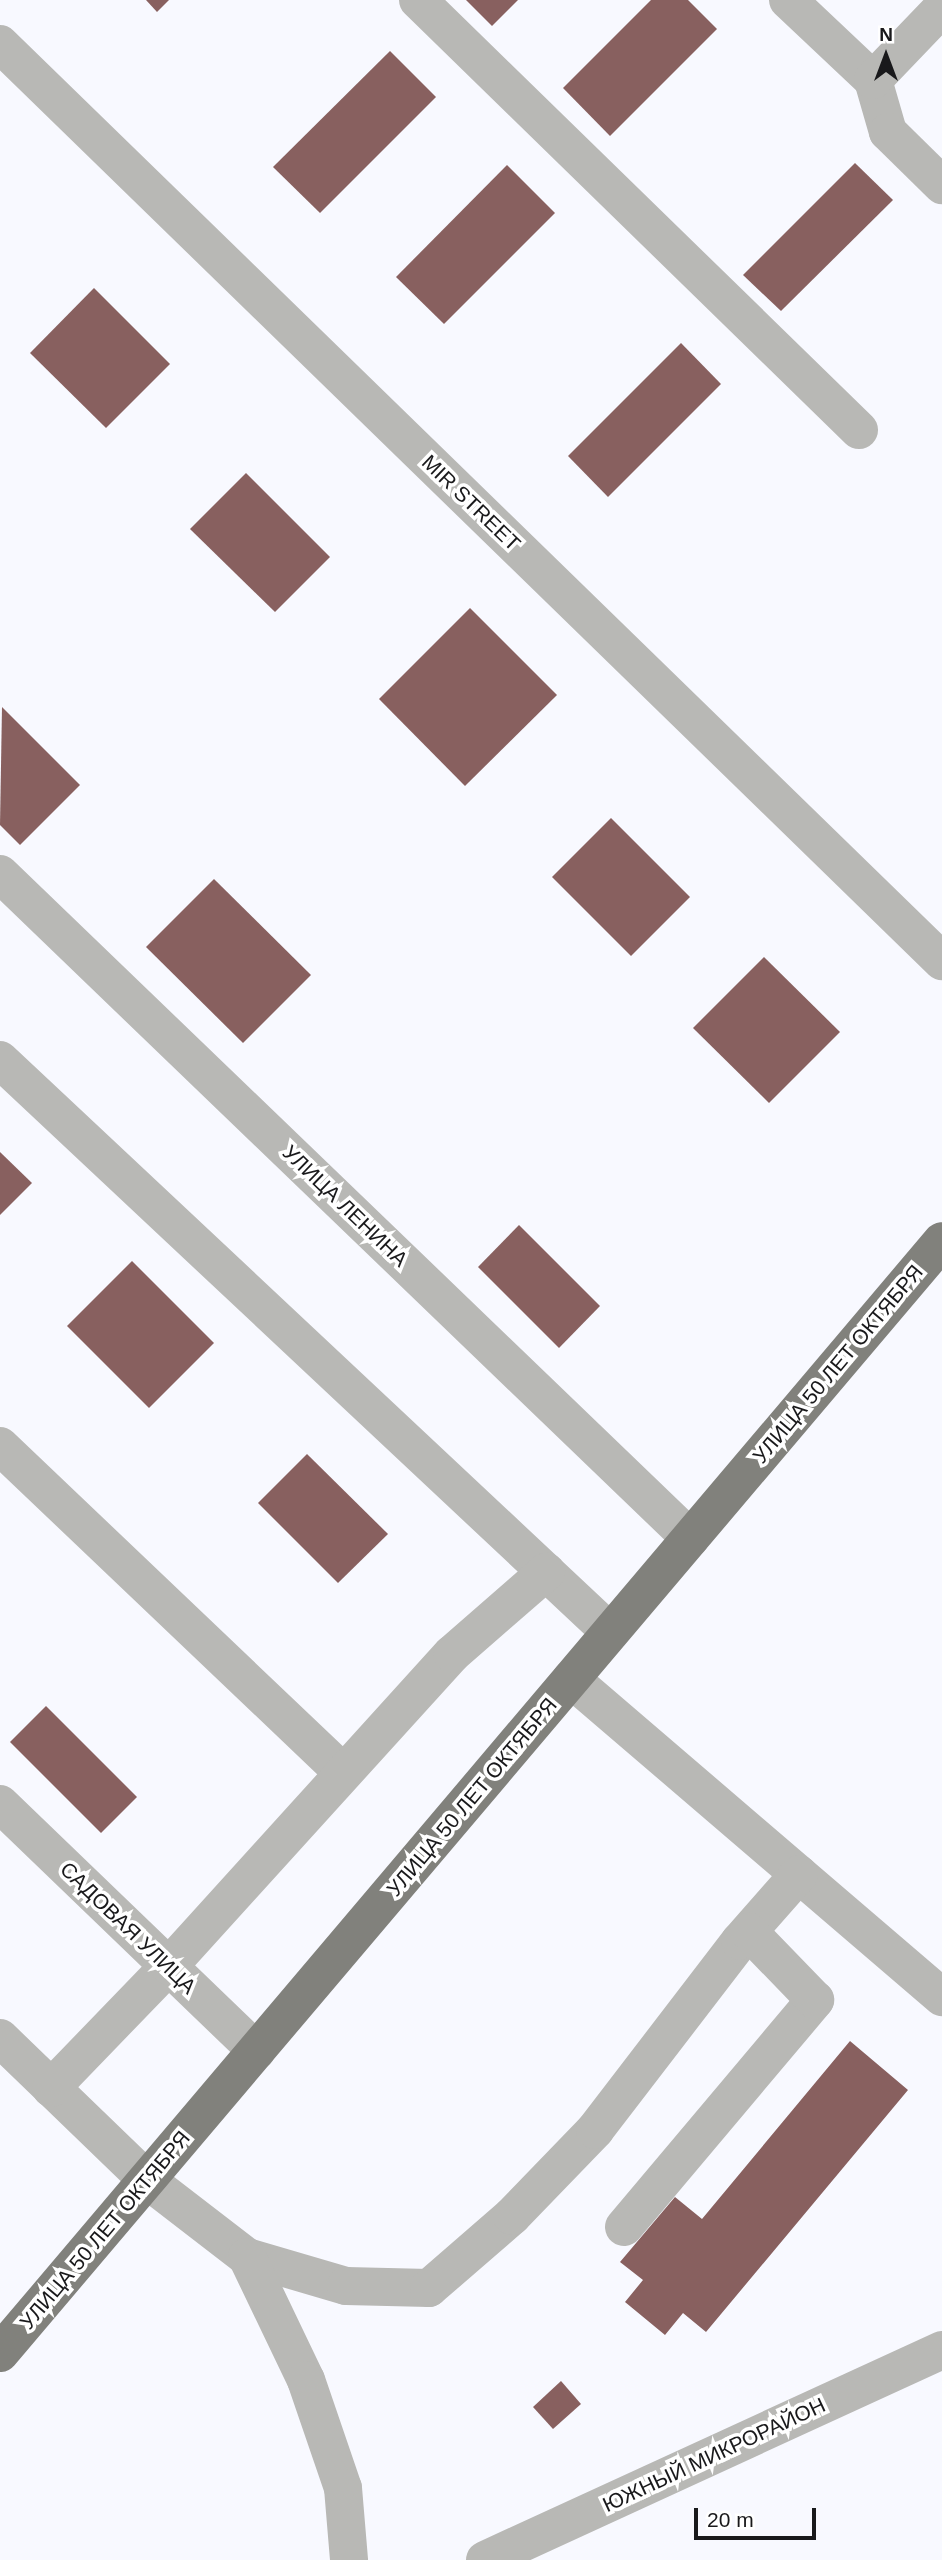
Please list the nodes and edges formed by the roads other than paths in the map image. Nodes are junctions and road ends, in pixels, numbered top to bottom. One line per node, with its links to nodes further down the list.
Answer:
1 (418, 0): 7 (street)
2 (788, 0): 5 (street)
3 (942, 8): 5 (street)
4 (0, 44): 9 (street, MIR STREET)
5 (873, 80): 6 (street)
6 (942, 185)
7 (859, 430)
8 (0, 874): 13 (street, УЛИЦА ЛЕНИНА)
9 (942, 961)
10 (0, 1060): 14 (street)
11 (942, 1241): 13 (main road, УЛИЦА 50 ЛЕТ ОКТЯБРЯ)
12 (0, 1446): 17 (street)
13 (691, 1538): 15 (main road, УЛИЦА 50 ЛЕТ ОКТЯБРЯ)
14 (546, 1573): 15 (street); 17 (street)
15 (610, 1632): 16 (main road, УЛИЦА 50 ЛЕТ ОКТЯБРЯ)
16 (571, 1679): 19 (street); 24 (main road, УЛИЦА 50 ЛЕТ ОКТЯБРЯ)
17 (343, 1773): 21 (street)
18 (0, 1804): 21 (street, САДОВАЯ УЛИЦА)
19 (799, 1874): 20 (street); 22 (street)
20 (749, 1931): 27 (street); 28 (street)
21 (169, 1966): 24 (street, САДОВАЯ УЛИЦА); 25 (street)
22 (942, 1997)
23 (0, 2038): 25 (street)
24 (257, 2052): 26 (main road, УЛИЦА 50 ЛЕТ ОКТЯБРЯ)
25 (51, 2088): 26 (street)
26 (147, 2180): 28 (street); 30 (main road, УЛИЦА 50 ЛЕТ ОКТЯБРЯ)
27 (624, 2227)
28 (247, 2257): 31 (street)
29 (942, 2350): 32 (street, ЮЖНЫЙ МИКРОРАЙОН)
30 (0, 2353)
31 (349, 2560)
32 (485, 2560)

